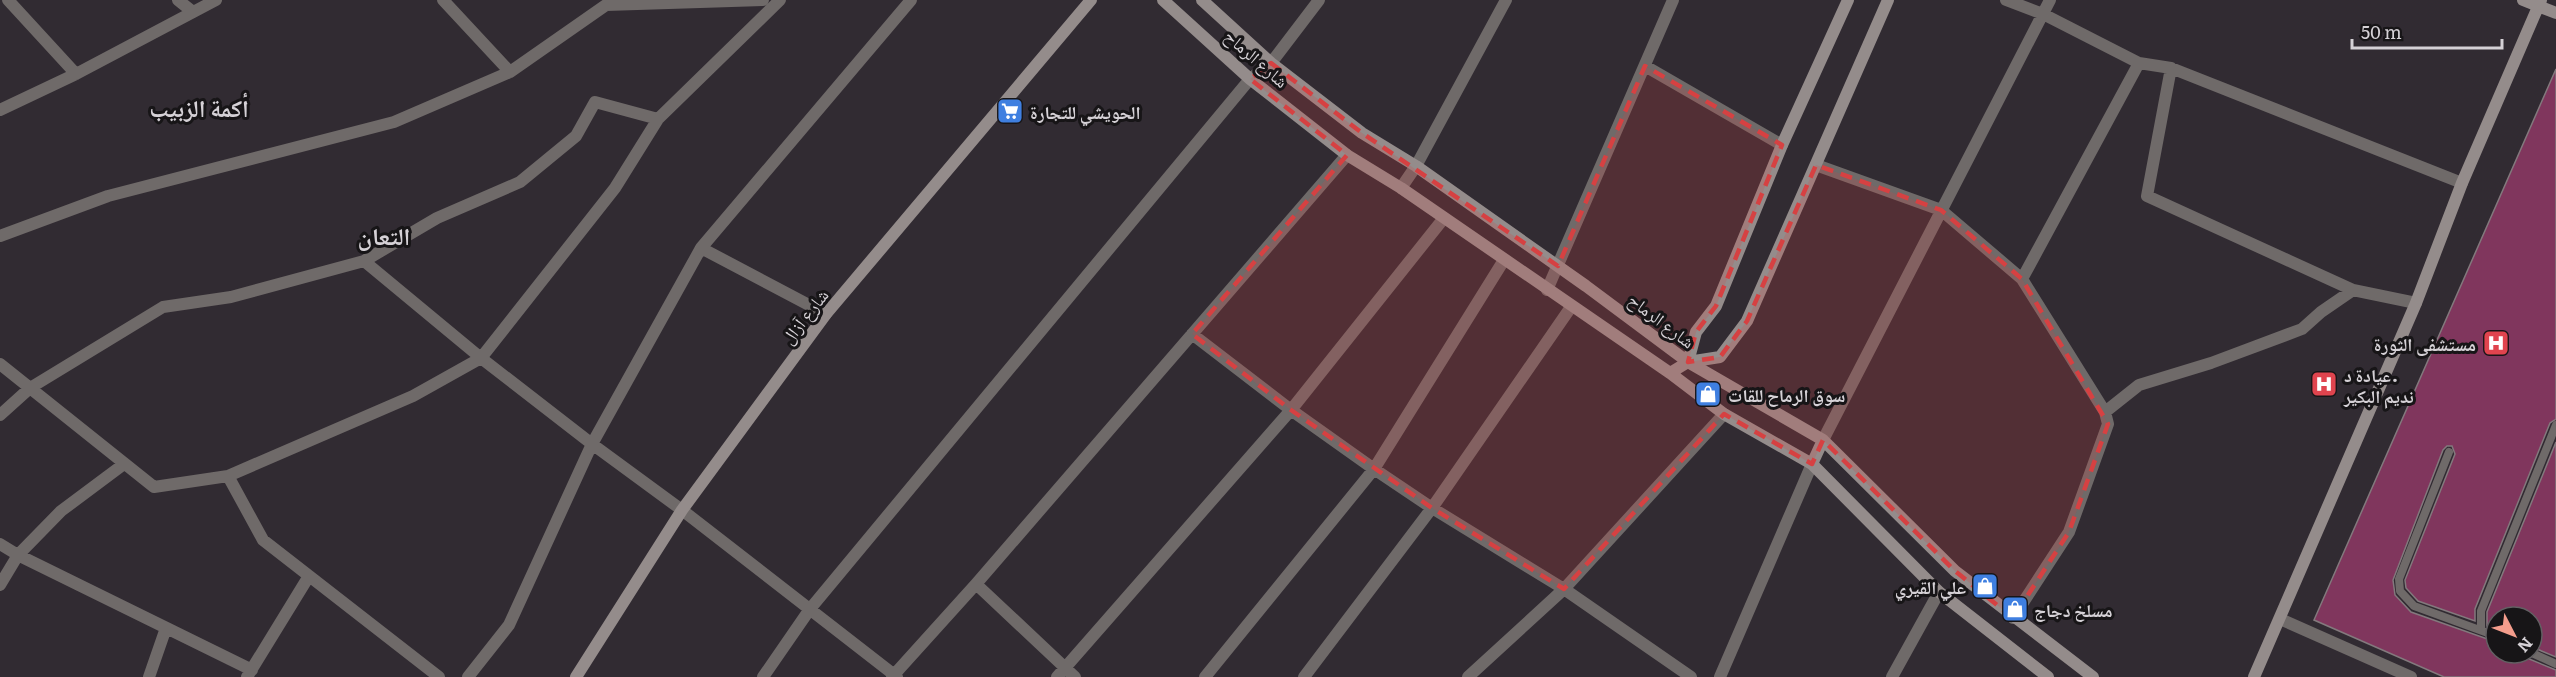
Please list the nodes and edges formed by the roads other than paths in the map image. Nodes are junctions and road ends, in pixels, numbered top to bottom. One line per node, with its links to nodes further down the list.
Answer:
1 (8, 0): 30 (street)
2 (178, 0): 22 (street)
3 (216, 0): 22 (street)
4 (443, 0): 29 (street)
5 (763, 0): 19 (street)
6 (780, 0): 33 (street)
7 (911, 0): 43 (street)
8 (1091, 0): 52 (street, شارع آزال)
9 (1163, 0): 31 (street, شارع الرماح)
10 (1202, 0): 25 (street, شارع الرماح)
11 (1319, 0): 25 (street)
12 (1506, 0): 37 (street)
13 (1658, 0): 20 (street)
14 (1848, 0): 34 (street)
15 (1888, 0): 36 (street)
16 (2006, 0): 24 (street)
17 (2050, 0): 24 (street)
18 (2523, 0): 21 (street)
19 (604, 2): 29 (street)
20 (1672, 3): 27 (street)
21 (2540, 3): 23 (street); 38 (street)
22 (193, 12): 30 (street)
23 (2556, 13)
24 (2043, 14): 26 (street); 40 (street)
25 (1271, 63): 31 (street); 37 (street, شارع الرماح)
26 (2139, 63): 28 (street); 47 (street)
27 (1645, 66): 34 (street); 46 (street)
28 (2171, 68): 38 (street); 49 (street)
29 (510, 72): 42 (street)
30 (76, 74): 32 (street)
31 (1251, 79): 35 (street, شارع الرماح); 80 (street)
32 (0, 110)
33 (658, 119): 45 (street); 54 (street)
34 (1782, 145): 55 (street)
35 (1347, 155): 39 (street, شارع الرماح); 53 (street)
36 (1816, 165): 40 (street); 55 (street)
37 (1416, 166): 39 (street); 46 (street, شارع الرماح)
38 (2462, 183): 50 (street)
39 (1401, 188): 41 (street, شارع الرماح)
40 (1941, 210): 47 (street); 64 (street)
41 (1444, 218): 44 (street, شارع الرماح); 59 (street)
42 (0, 236)
43 (701, 248): 52 (street); 65 (street)
44 (1504, 260): 48 (street, شارع الرماح); 69 (street)
45 (364, 261): 54 (street); 58 (street)
46 (1558, 266): 48 (street); 55 (street, شارع الرماح)
47 (2022, 279): 60 (street)
48 (1547, 290): 51 (street, شارع الرماح)
49 (2353, 290): 50 (street); 60 (street)
50 (2416, 303): 82 (street)
51 (1571, 307): 57 (street, شارع الرماح); 71 (street)
52 (826, 314): 72 (street, شارع آزال)
53 (1192, 334): 59 (street); 76 (street)
54 (481, 358): 65 (street); 70 (street)
55 (1688, 362): 57 (street); 64 (street, شارع الرماح)
56 (0, 364): 58 (street)
57 (1670, 373): 61 (street, شارع الرماح)
58 (30, 388): 62 (street); 67 (street)
59 (1291, 410): 69 (street); 86 (street)
60 (2106, 412): 81 (street)
61 (1724, 414): 68 (street, شارع الرماح); 78 (street)
62 (0, 415)
63 (2556, 425): 84 (lane)
64 (1823, 440): 68 (street); 81 (street, شارع الرماح)
65 (592, 444): 72 (street); 92 (street)
66 (2449, 452): 84 (lane)
67 (124, 464): 70 (street); 74 (street)
68 (1812, 464): 79 (street, شارع الرماح); 100 (street)
69 (1374, 469): 71 (street); 96 (street)
70 (228, 476): 75 (street)
71 (1432, 508): 78 (street); 97 (street)
72 (682, 510): 80 (street); 88 (street, شارع آزال)
73 (0, 544): 74 (street)
74 (18, 555): 77 (street); 83 (street)
75 (309, 576): 87 (street); 91 (street)
76 (976, 584): 86 (street); 89 (street)
77 (0, 585)
78 (1564, 589): 98 (street); 99 (street)
79 (1939, 592): 101 (street); 102 (street, شارع الرماح)
80 (810, 609): 89 (street); 93 (street)
81 (2013, 618): 103 (street, شارع الرماح)
82 (2280, 619): 104 (street); 105 (street)
83 (166, 628): 87 (street); 90 (street)
84 (2481, 630): 85 (lane)
85 (2484, 631)
86 (1066, 667): 94 (street); 95 (street)
87 (250, 674)
88 (581, 675)
89 (895, 676)
90 (148, 677)
91 (439, 677)
92 (468, 677)
93 (763, 677)
94 (1057, 677)
95 (1075, 677)
96 (1205, 677)
97 (1304, 677)
98 (1468, 677)
99 (1691, 677)
100 (1720, 677)
101 (1892, 677)
102 (2048, 677)
103 (2093, 677)
104 (2254, 677)
105 (2411, 677)

